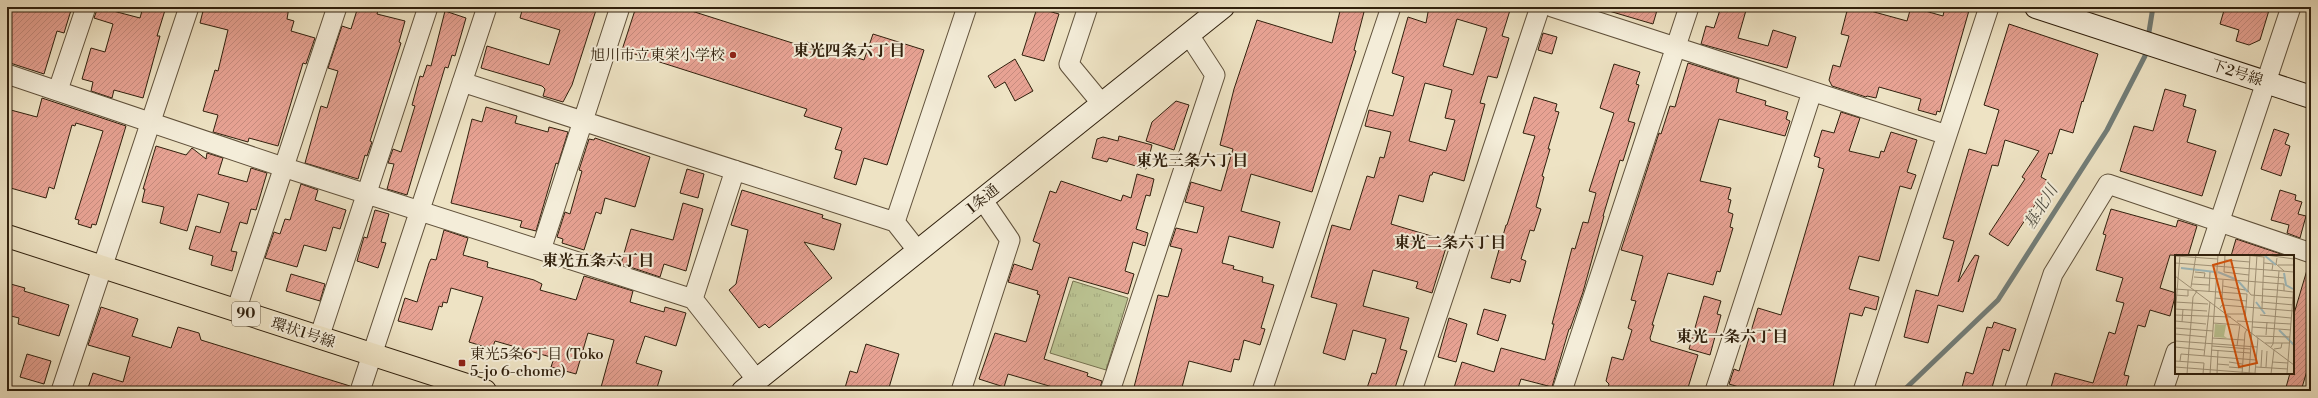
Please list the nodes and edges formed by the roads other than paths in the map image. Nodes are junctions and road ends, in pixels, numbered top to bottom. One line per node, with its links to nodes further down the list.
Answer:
1 (86, 7): 22 (street)
2 (189, 7): 27 (street)
3 (337, 7): 29 (street)
4 (428, 7): 31 (street)
5 (487, 7): 20 (street)
6 (620, 7): 26 (street)
7 (967, 7): 34 (street)
8 (1088, 7): 25 (street)
9 (1224, 7): 17 (main road, 1条通)
10 (1391, 7): 53 (street)
11 (1540, 7): 54 (street)
12 (1552, 7): 18 (street)
13 (1689, 7): 18 (street)
14 (1989, 7): 28 (street)
15 (2036, 7): 21 (main road, 下2号線)
16 (2291, 7): 21 (street)
17 (1189, 35): 25 (main road, 1条通); 52 (street)
18 (1676, 48): 23 (street); 55 (street)
19 (7, 74): 22 (street)
20 (462, 82): 26 (street); 33 (street)
21 (2266, 82): 24 (main road, 下2号線); 35 (street)
22 (58, 90): 27 (street)
23 (1812, 92): 28 (street); 56 (street)
24 (2311, 97)
25 (1102, 104): 32 (main road, 1条通)
26 (582, 120): 30 (street); 37 (street)
27 (150, 122): 29 (street); 41 (street)
28 (1947, 135): 57 (street)
29 (283, 167): 31 (street); 43 (street)
30 (735, 170): 34 (street); 42 (street)
31 (366, 194): 33 (street); 44 (street)
32 (982, 199): 38 (main road, 1条通); 48 (street)
33 (420, 212): 37 (street); 45 (street)
34 (895, 222): 38 (street)
35 (2219, 222): 39 (street); 40 (street); 58 (street)
36 (7, 236): 41 (main road, 環状1号線 / 90)
37 (541, 250): 42 (street)
38 (917, 250): 47 (main road, 1条通)
39 (2311, 253)
40 (2208, 255)
41 (103, 266): 43 (main road, 環状1号線 / 90); 49 (street)
42 (693, 299): 47 (street)
43 (236, 311): 44 (main road, 環状1号線 / 90)
44 (319, 338): 45 (main road, 環状1号線 / 90)
45 (372, 355): 50 (street); 51 (main road, 環状1号線 / 90)
46 (2175, 355): 59 (street)
47 (750, 385)
48 (965, 390)
49 (60, 391)
50 (360, 391)
51 (485, 391)
52 (1110, 391)
53 (1262, 391)
54 (1412, 391)
55 (1562, 391)
56 (1715, 391)
57 (1862, 391)
58 (2014, 391)
59 (2163, 391)

